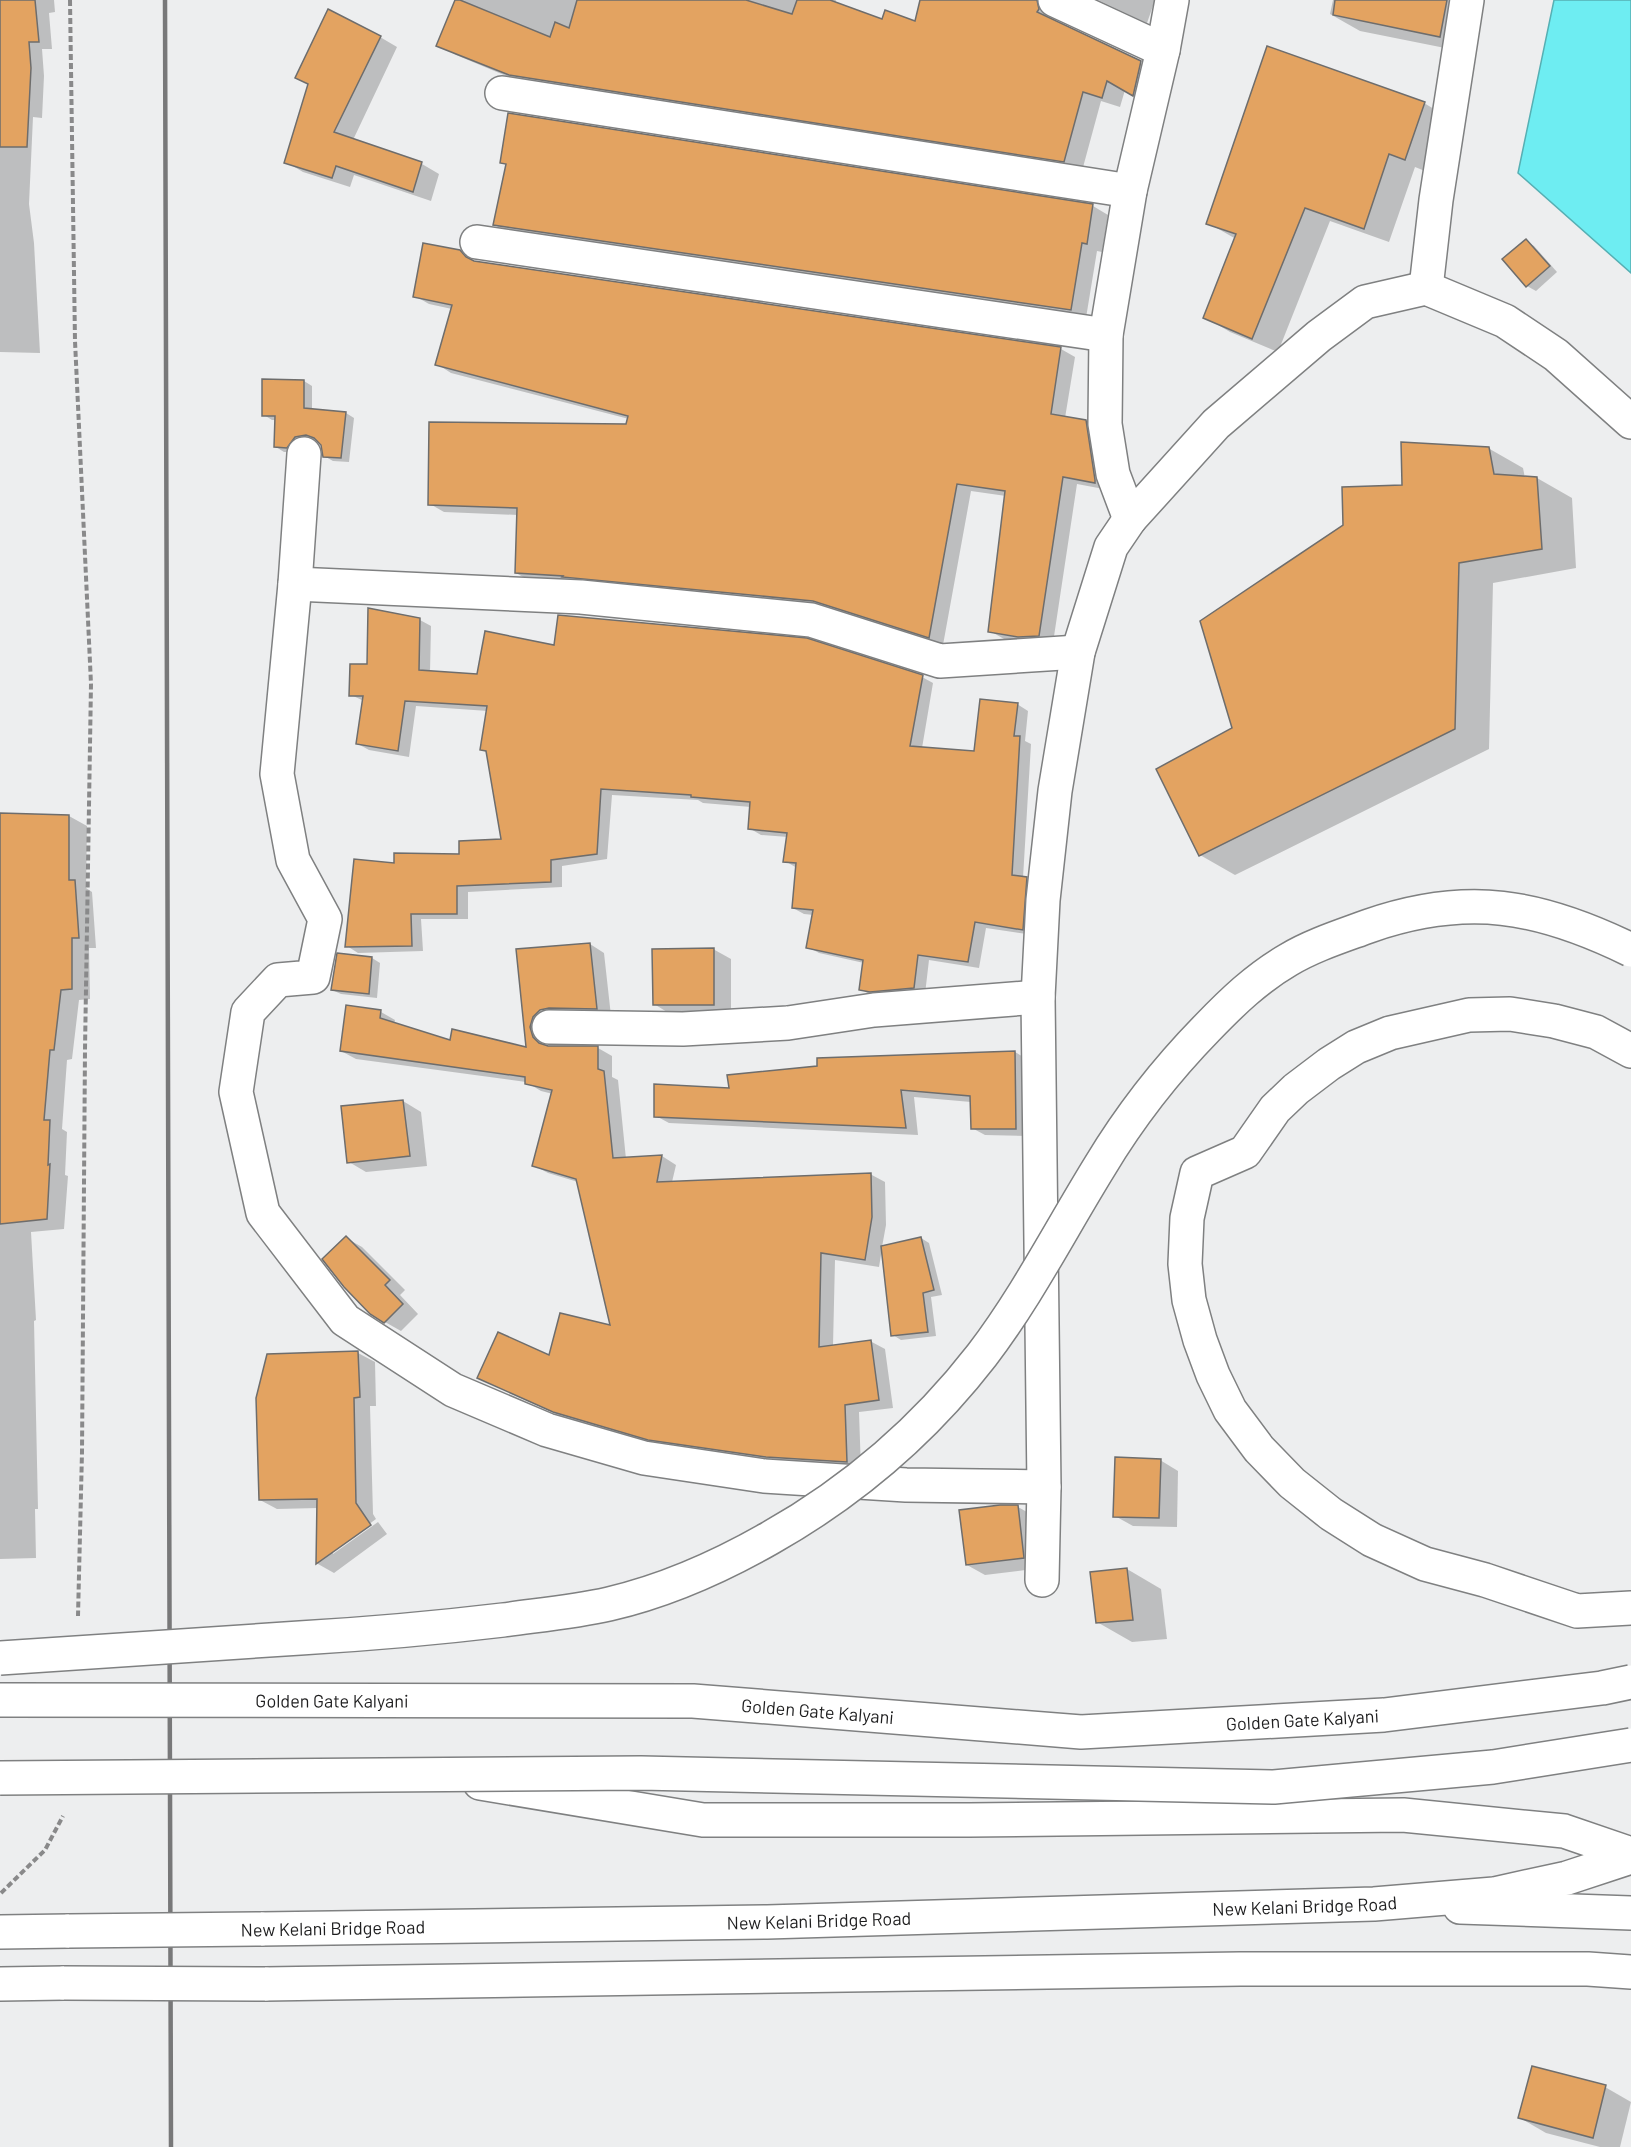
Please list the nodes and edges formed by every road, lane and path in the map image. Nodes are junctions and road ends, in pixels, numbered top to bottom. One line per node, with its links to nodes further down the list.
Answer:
1 (70, 0): 23 (path)
2 (1055, 0): 5 (main road)
3 (1172, 0): 5 (main road)
4 (1467, 0): 9 (main road)
5 (1163, 50): 7 (main road)
6 (501, 93): 7 (main road)
7 (1131, 191): 10 (main road)
8 (477, 242): 10 (main road)
9 (1426, 288): 11 (main road); 13 (main road)
10 (1107, 335): 13 (main road)
11 (1631, 422)
12 (304, 454): 14 (main road)
13 (1130, 519): 15 (main road)
14 (295, 584): 15 (main road); 20 (main road)
15 (1078, 652): 17 (main road)
16 (1631, 950): 24 (main road, bridge)
17 (1038, 998): 18 (main road); 20 (main road)
18 (549, 1027)
19 (1631, 1051): 22 (main road)
20 (1044, 1487): 21 (main road)
21 (1042, 1580)
22 (1631, 1608)
23 (78, 1619)
24 (0, 1658)
25 (1631, 1682): 26 (main road, Golden Gate Kalyani, bridge)
26 (0, 1700)
27 (1631, 1745): 28 (main road, bridge)
28 (429, 1775): 29 (main road, bridge); 31 (main road, bridge)
29 (0, 1778)
30 (67, 1808): 32 (path)
31 (1631, 1856): 33 (main road, New Kelani Bridge Road)
32 (0, 1894)
33 (1374, 1904): 34 (main road); 35 (main road, New Kelani Bridge Road, bridge)
34 (1631, 1913)
35 (0, 1932)
36 (1631, 1972): 37 (main road, bridge)
37 (0, 1984)

